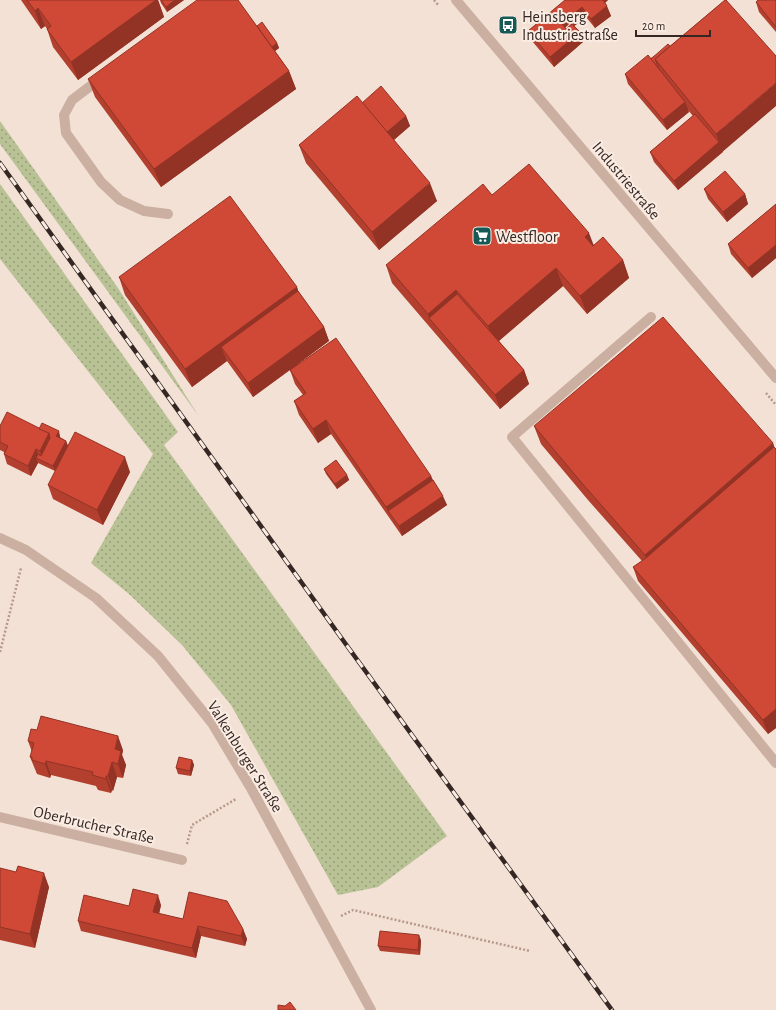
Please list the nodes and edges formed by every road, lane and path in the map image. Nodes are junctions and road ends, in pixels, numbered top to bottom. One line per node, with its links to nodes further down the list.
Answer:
1 (456, 0): 5 (street, Industriestraße)
2 (109, 73): 3 (street)
3 (168, 214)
4 (651, 317): 9 (street)
5 (776, 378)
6 (0, 538): 7 (street, Valkenburger Straße)
7 (26, 550): 8 (path); 10 (street, Valkenburger Straße)
8 (0, 652)
9 (776, 763)
10 (252, 790): 12 (path); 13 (street, Valkenburger Straße)
11 (0, 817): 12 (street, Oberbrucher Straße)
12 (182, 860)
13 (324, 924): 14 (path); 15 (street, Valkenburger Straße)
14 (530, 950)
15 (371, 1010)

